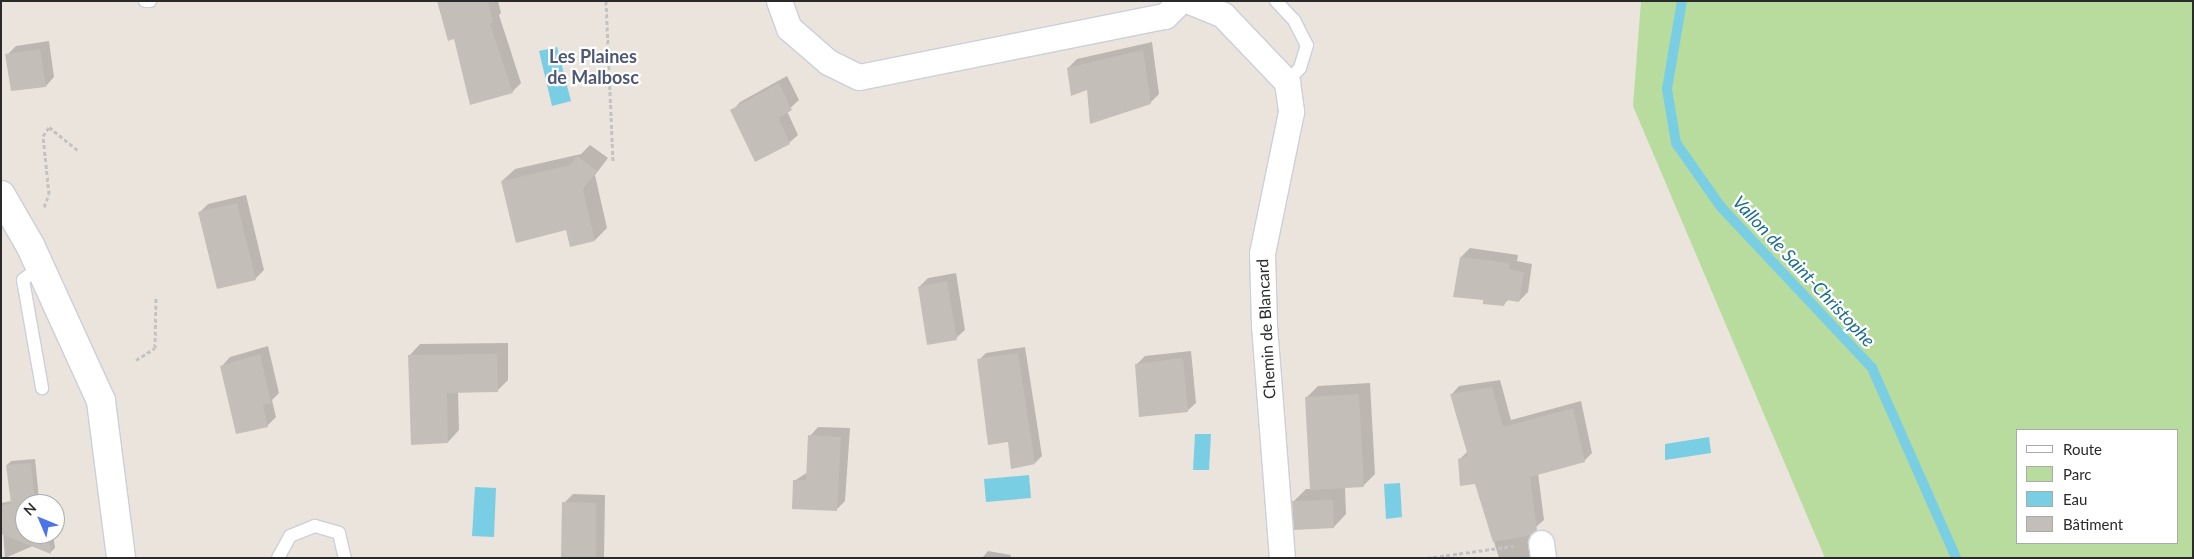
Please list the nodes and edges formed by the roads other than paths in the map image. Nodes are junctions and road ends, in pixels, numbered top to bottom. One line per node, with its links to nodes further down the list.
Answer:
1 (145, 1): 2 (lane)
2 (150, 1)
3 (779, 1): 4 (street)
4 (1180, 1)
5 (1189, 1): 7 (street)
6 (1276, 1): 7 (lane)
7 (1287, 82): 14 (street, Chemin de Blancard)
8 (1, 195): 9 (main road)
9 (35, 256): 10 (lane); 11 (main road)
10 (42, 388)
11 (121, 558)
12 (278, 558): 13 (lane)
13 (344, 558)
14 (1282, 558)

